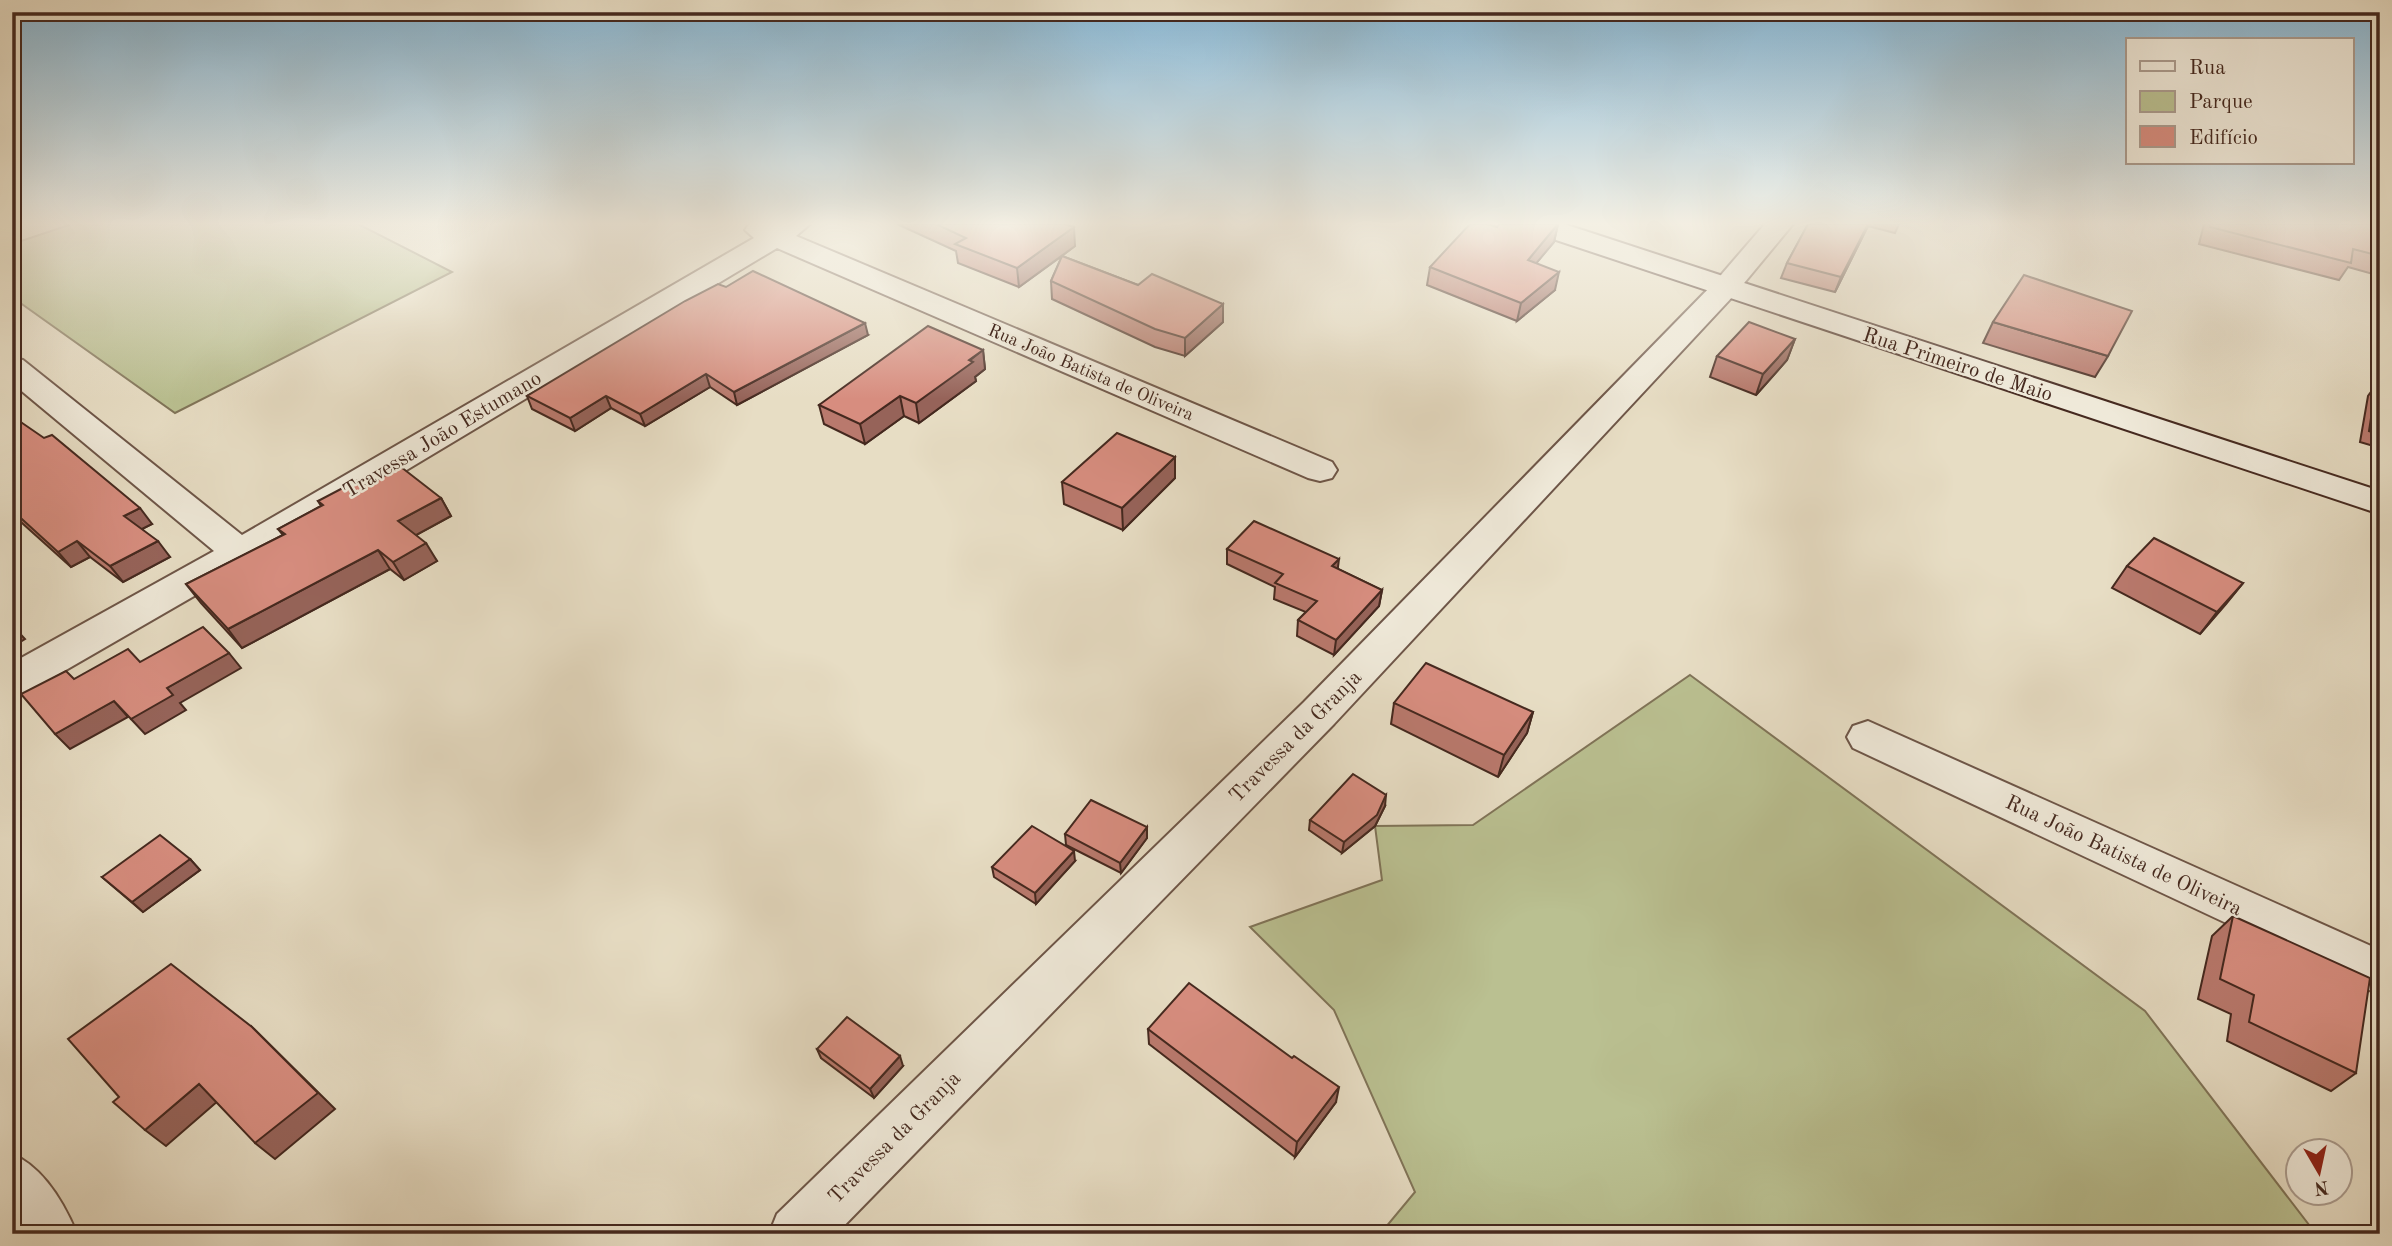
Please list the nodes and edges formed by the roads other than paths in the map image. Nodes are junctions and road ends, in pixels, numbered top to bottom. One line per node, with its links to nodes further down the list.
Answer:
1 (686, 282): 9 (street, Travessa João Estumano)
2 (894, 282): 7 (street, Rua João Batista de Oliveira)
3 (1708, 282): 5 (street, Rua Primeiro de Maio)
4 (1730, 282): 5 (street, Travessa da Granja)
5 (1725, 288): 8 (street, Rua Primeiro de Maio); 15 (street, Travessa da Granja)
6 (12, 367): 9 (street)
7 (1320, 470)
8 (2380, 503)
9 (240, 553): 10 (street, Travessa João Estumano)
10 (12, 682)
11 (1868, 737): 12 (street, Rua João Batista de Oliveira)
12 (2380, 973)
13 (12, 1181): 14 (street)
14 (49, 1234)
15 (797, 1234)

